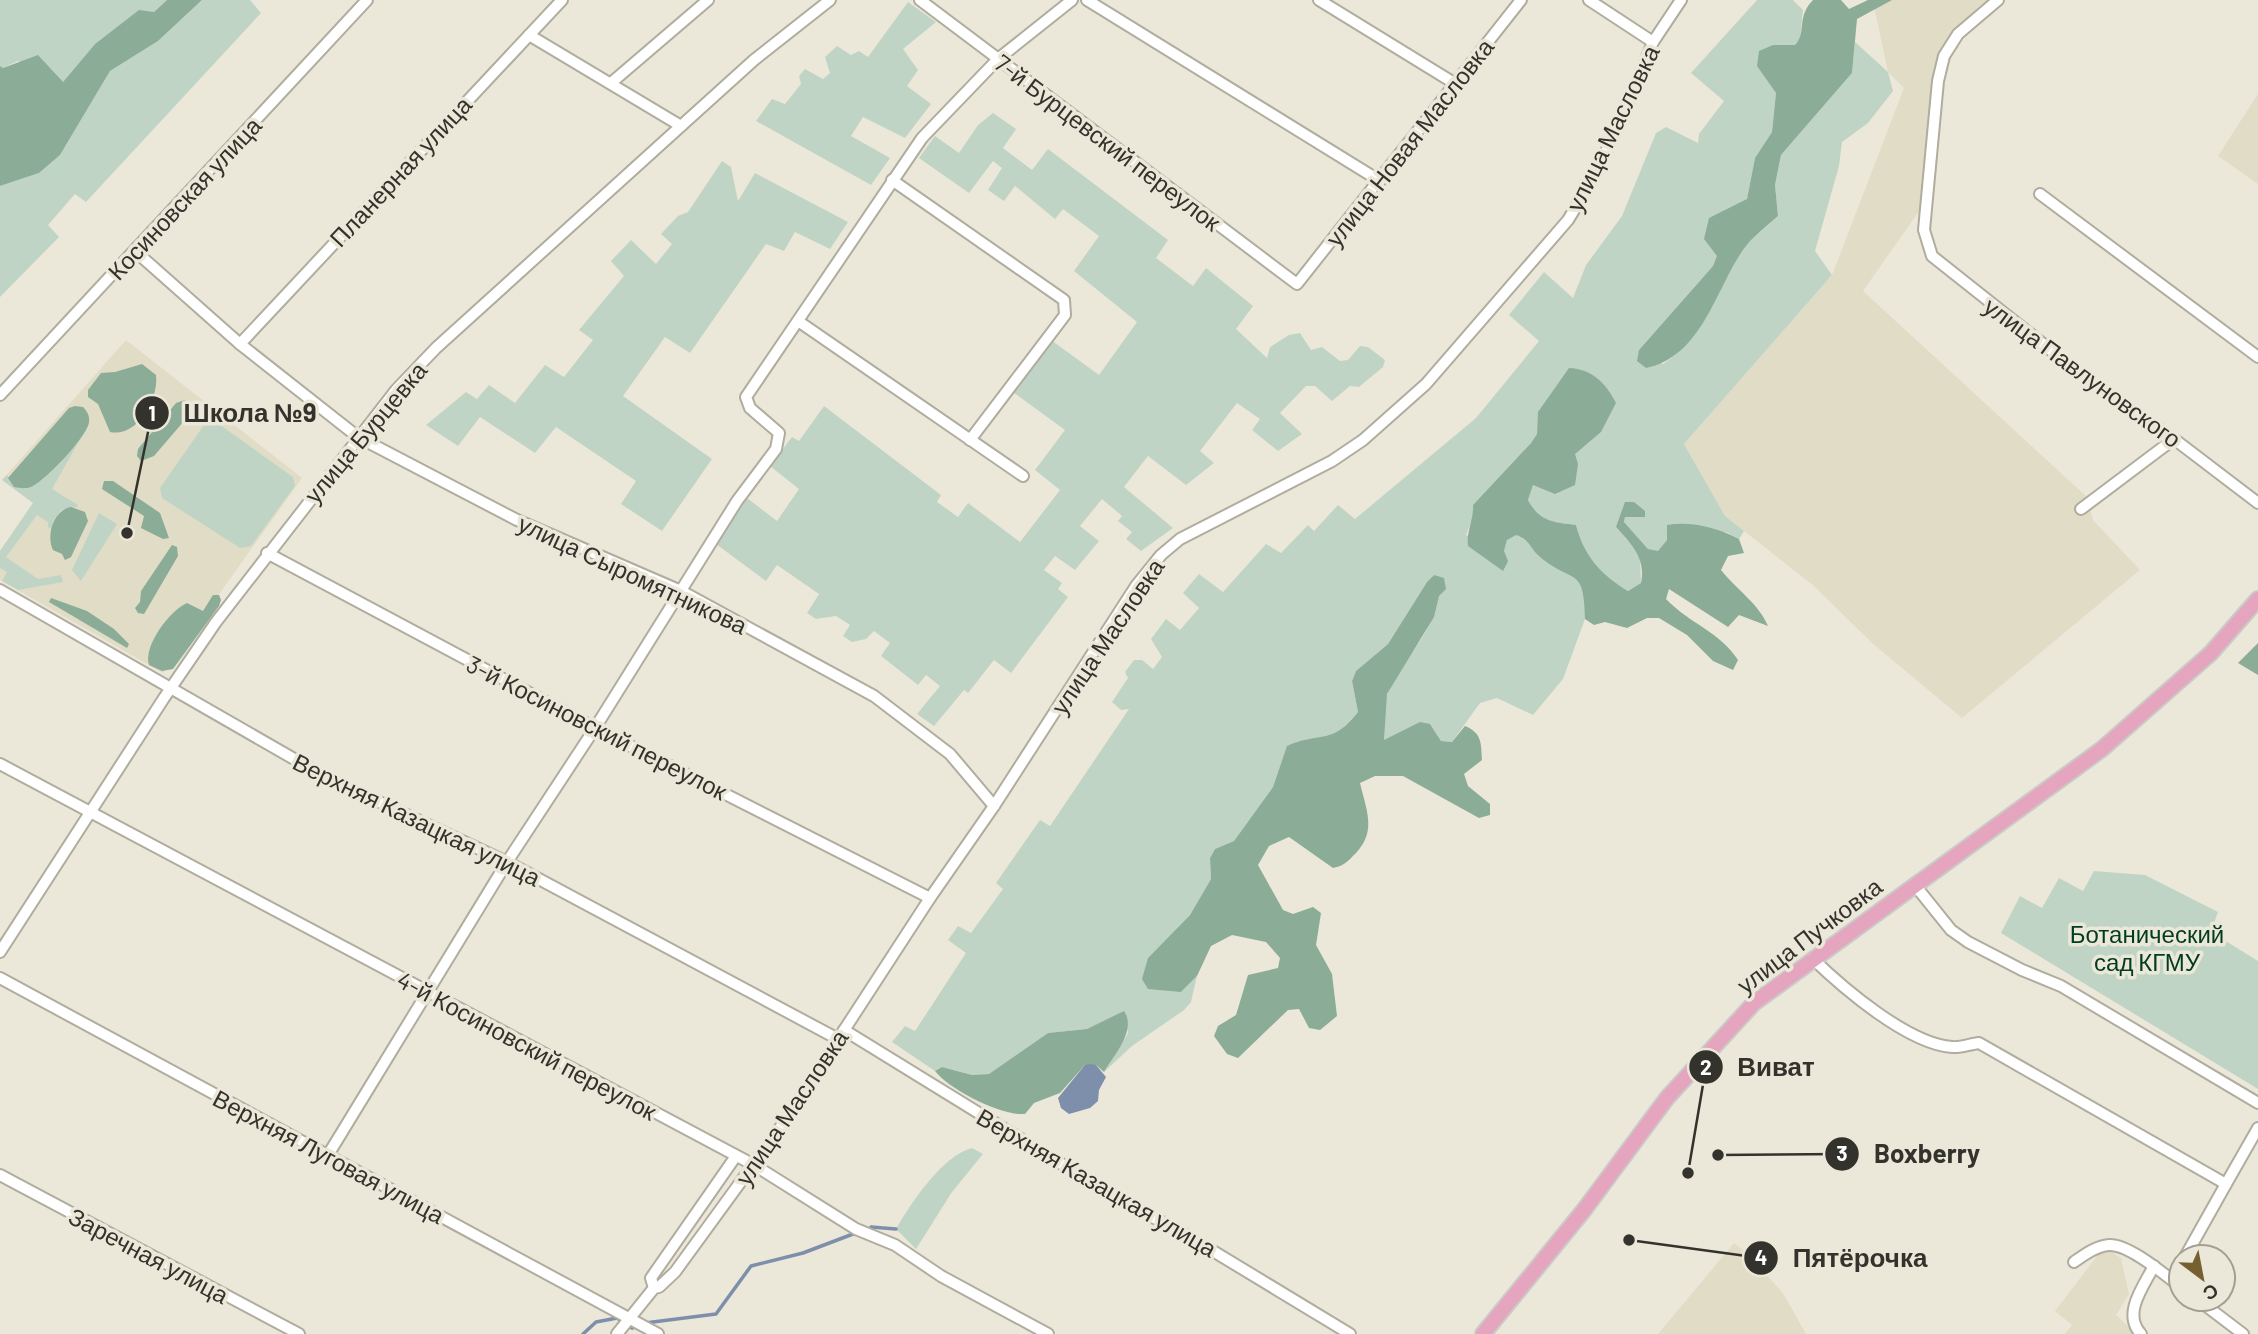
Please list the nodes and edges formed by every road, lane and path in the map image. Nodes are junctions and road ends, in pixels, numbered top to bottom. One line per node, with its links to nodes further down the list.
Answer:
1 (367, 0): 22 (street, Косиновская улица)
2 (562, 0): 13 (street, Планерная улица)
3 (708, 0): 16 (street)
4 (830, 0): 18 (street, улица Бурцевка)
5 (920, 0): 15 (street, 7-й Бурцевский переулок)
6 (1072, 0): 15 (street)
7 (1087, 0): 20 (street)
8 (1319, 0): 17 (street)
9 (1521, 0): 17 (street, улица Новая Масловка)
10 (1589, 0): 14 (street)
11 (1681, 0): 14 (street, улица Масловка)
12 (1998, 0): 29 (street, улица Павлуновского)
13 (529, 35): 16 (street); 25 (street, Планерная улица)
14 (1653, 42): 43 (street, улица Масловка)
15 (998, 59): 19 (street); 23 (street, 7-й Бурцевский переулок)
16 (611, 83): 18 (street)
17 (1454, 83): 20 (street, улица Новая Масловка)
18 (681, 126): 28 (street, улица Бурцевка)
19 (892, 180): 24 (street); 30 (street)
20 (1380, 181): 23 (street, улица Новая Масловка)
21 (2040, 194): 26 (street)
22 (135, 251): 25 (street, улица Сыромятникова); 27 (street, Косиновская улица)
23 (1297, 284)
24 (798, 321): 30 (street); 36 (street)
25 (240, 344): 28 (street, улица Сыромятникова)
26 (2258, 357)
27 (0, 395)
28 (358, 437): 34 (street, улица Бурцевка); 36 (street, улица Сыромятникова)
29 (2174, 439): 32 (street, улица Павлуновского); 33 (street)
30 (970, 440): 31 (street)
31 (1023, 476)
32 (2258, 503)
33 (2081, 509)
34 (267, 553): 40 (street, улица Бурцевка); 41 (street, 3-й Косиновский переулок)
35 (0, 590): 40 (street, Верхняя Казацкая улица)
36 (681, 591): 41 (street); 43 (street, улица Сыромятникова)
37 (2258, 599): 39 (main road, улица Пучковка)
38 (2258, 611): 39 (main road, улица Пучковка)
39 (2226, 638): 46 (main road, улица Пучковка)
40 (170, 689): 44 (street, улица Бурцевка); 45 (street, Верхняя Казацкая улица)
41 (595, 728): 45 (street); 47 (street, 3-й Косиновский переулок)
42 (0, 764): 44 (street, 4-й Косиновский переулок)
43 (994, 806): 47 (street, улица Масловка)
44 (89, 814): 48 (street, улица Бурцевка); 51 (street, 4-й Косиновский переулок)
45 (507, 862): 51 (street); 52 (street, Верхняя Казацкая улица)
46 (1914, 884): 49 (main road, улица Пучковка); 53 (street)
47 (930, 898): 52 (street, улица Масловка)
48 (0, 952)
49 (1812, 958): 59 (street); 72 (main road, улица Пучковка)
50 (0, 978): 55 (street, Верхняя Луговая улица)
51 (428, 992): 55 (street); 56 (street, 4-й Косиновский переулок)
52 (841, 1035): 57 (street, улица Масловка); 71 (street, Верхняя Казацкая улица)
53 (2258, 1103)
54 (2258, 1128): 59 (street)
55 (328, 1155): 66 (street, Верхняя Луговая улица)
56 (736, 1156): 57 (street, 4-й Косиновский переулок); 64 (street, улица Масловка)
57 (754, 1165): 64 (street, улица Масловка); 70 (street, 4-й Косиновский переулок)
58 (0, 1175): 67 (street, Заречная улица)
59 (2227, 1184): 60 (street)
60 (2193, 1243)
61 (2074, 1262): 62 (street)
62 (2154, 1266): 63 (street); 73 (street)
63 (2167, 1276)
64 (654, 1288): 66 (street, улица Масловка)
65 (2215, 1313): 74 (street)
66 (631, 1319): 68 (street, улица Масловка); 69 (street, Верхняя Луговая улица)
67 (299, 1334)
68 (617, 1334)
69 (658, 1334)
70 (1048, 1334)
71 (1350, 1334)
72 (1483, 1334)
73 (2141, 1334)
74 (2243, 1334)

